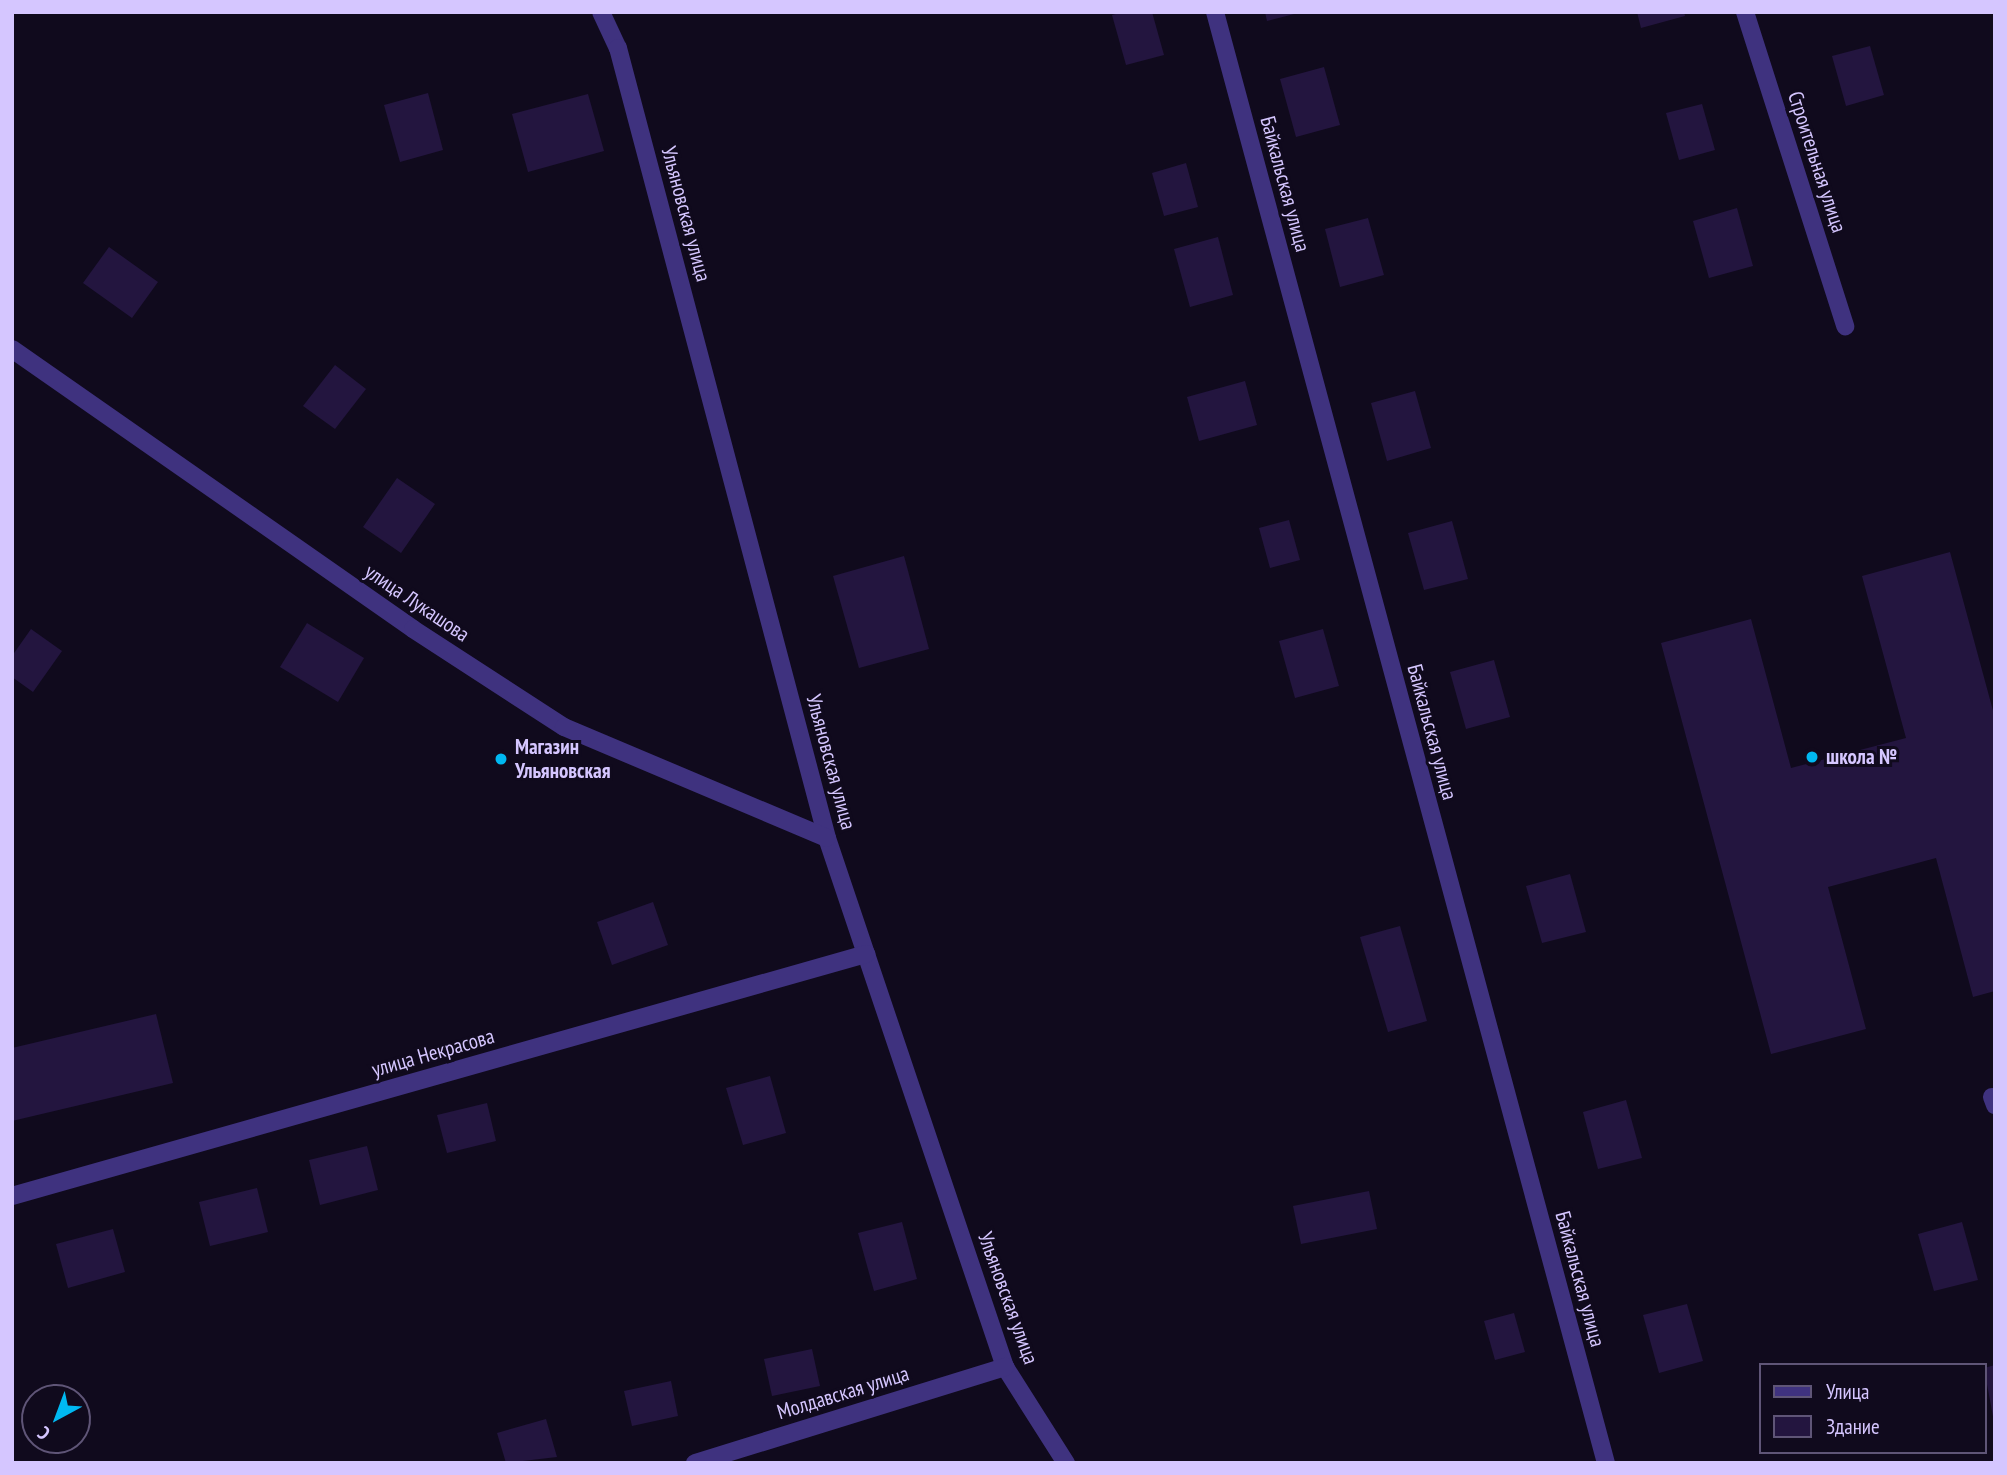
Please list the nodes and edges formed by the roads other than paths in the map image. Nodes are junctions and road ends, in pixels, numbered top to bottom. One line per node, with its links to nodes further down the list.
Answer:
1 (601, 12): 6 (street, Ульяновская улица)
2 (1215, 12): 12 (street, Байкальская улица)
3 (1745, 12): 4 (street, Строительная улица)
4 (1845, 326)
5 (12, 349): 6 (street, улица Лукашова)
6 (827, 838): 7 (street, Ульяновская улица)
7 (866, 954): 8 (street, улица Некрасова); 9 (street, Ульяновская улица)
8 (12, 1196)
9 (1005, 1367): 10 (street, Молдавская улица); 11 (street, Ульяновская улица)
10 (695, 1463)
11 (1066, 1463)
12 (1606, 1463)

